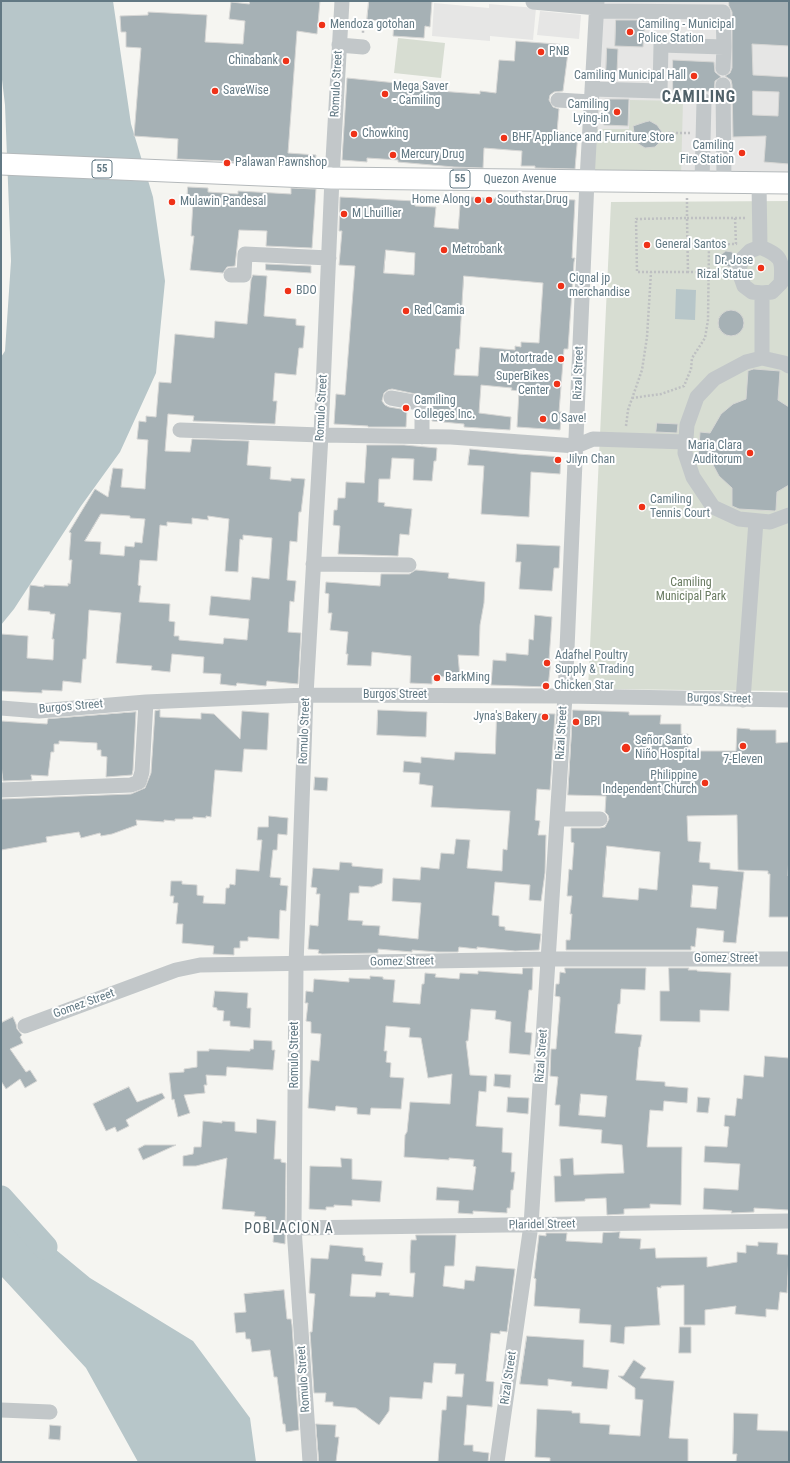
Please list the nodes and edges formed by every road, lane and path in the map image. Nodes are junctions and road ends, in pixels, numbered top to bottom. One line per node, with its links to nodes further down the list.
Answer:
1 (342, 1): 4 (street, Romulo Street)
2 (533, 2): 3 (street)
3 (597, 7): 6 (street); 10 (street, Rizal Street)
4 (339, 45): 5 (street); 16 (street, Romulo Street)
5 (363, 47)
6 (724, 47): 7 (street); 9 (street)
7 (723, 68)
8 (723, 85): 19 (street)
9 (660, 91): 10 (street); 12 (path)
10 (591, 96): 11 (street); 17 (street, Rizal Street)
11 (558, 100)
12 (704, 101): 14 (street)
13 (668, 133): 14 (path)
14 (703, 133): 18 (street)
15 (1, 164): 16 (highway, Quezon Avenue / 55)
16 (332, 178): 17 (highway, Quezon Avenue / 55); 28 (street, Romulo Street)
17 (587, 180): 18 (highway, Quezon Avenue / 55); 44 (street, Rizal Street)
18 (694, 182): 19 (highway, Quezon Avenue / 55); 22 (path)
19 (724, 183): 20 (highway, Quezon Avenue / 55)
20 (759, 183): 21 (highway, Quezon Avenue / 55); 24 (street)
21 (789, 183)
22 (687, 218): 23 (path); 25 (path); 29 (path)
23 (735, 218): 24 (path); 26 (path)
24 (760, 218): 27 (street)
25 (688, 245): 26 (path); 30 (path)
26 (709, 245): 31 (path)
27 (760, 247): 32 (street); 34 (street)
28 (328, 258): 33 (street); 40 (street, Romulo Street)
29 (651, 272): 30 (path); 38 (path)
30 (688, 272): 31 (path)
31 (709, 272): 32 (path); 38 (path)
32 (739, 272): 34 (street)
33 (232, 275)
34 (762, 293): 35 (street)
35 (762, 358): 36 (street); 43 (street)
36 (789, 366)
37 (391, 398): 41 (street)
38 (632, 398): 42 (path)
39 (180, 430): 40 (street)
40 (321, 435): 41 (street); 47 (street, Romulo Street)
41 (422, 436): 44 (street)
42 (625, 440): 43 (street); 44 (street)
43 (686, 442): 46 (street)
44 (576, 446): 50 (street, Rizal Street)
45 (789, 515): 46 (street)
46 (756, 521): 51 (street)
47 (313, 564): 48 (street); 49 (street, Romulo Street)
48 (410, 565)
49 (306, 695): 50 (street, Burgos Street); 53 (street, Burgos Street); 60 (street, Romulo Street)
50 (565, 696): 51 (street, Burgos Street); 56 (street, Rizal Street)
51 (743, 700): 52 (street, Burgos Street)
52 (789, 700)
53 (146, 702): 54 (street, Burgos Street); 55 (street)
54 (1, 708)
55 (1, 790)
56 (557, 819): 57 (street); 58 (street, Rizal Street)
57 (600, 819)
58 (549, 959): 59 (street, Gomez Street); 60 (street, Gomez Street); 63 (street, Rizal Street)
59 (789, 959)
60 (296, 965): 61 (street, Gomez Street); 64 (street, Romulo Street)
61 (25, 1026)
62 (789, 1221): 63 (street, Plaridel Street)
63 (531, 1225): 64 (street, Plaridel Street); 68 (street, Rizal Street)
64 (294, 1228): 67 (street, Romulo Street)
65 (1, 1410): 66 (street)
66 (50, 1412)
67 (310, 1462)
68 (497, 1462)

